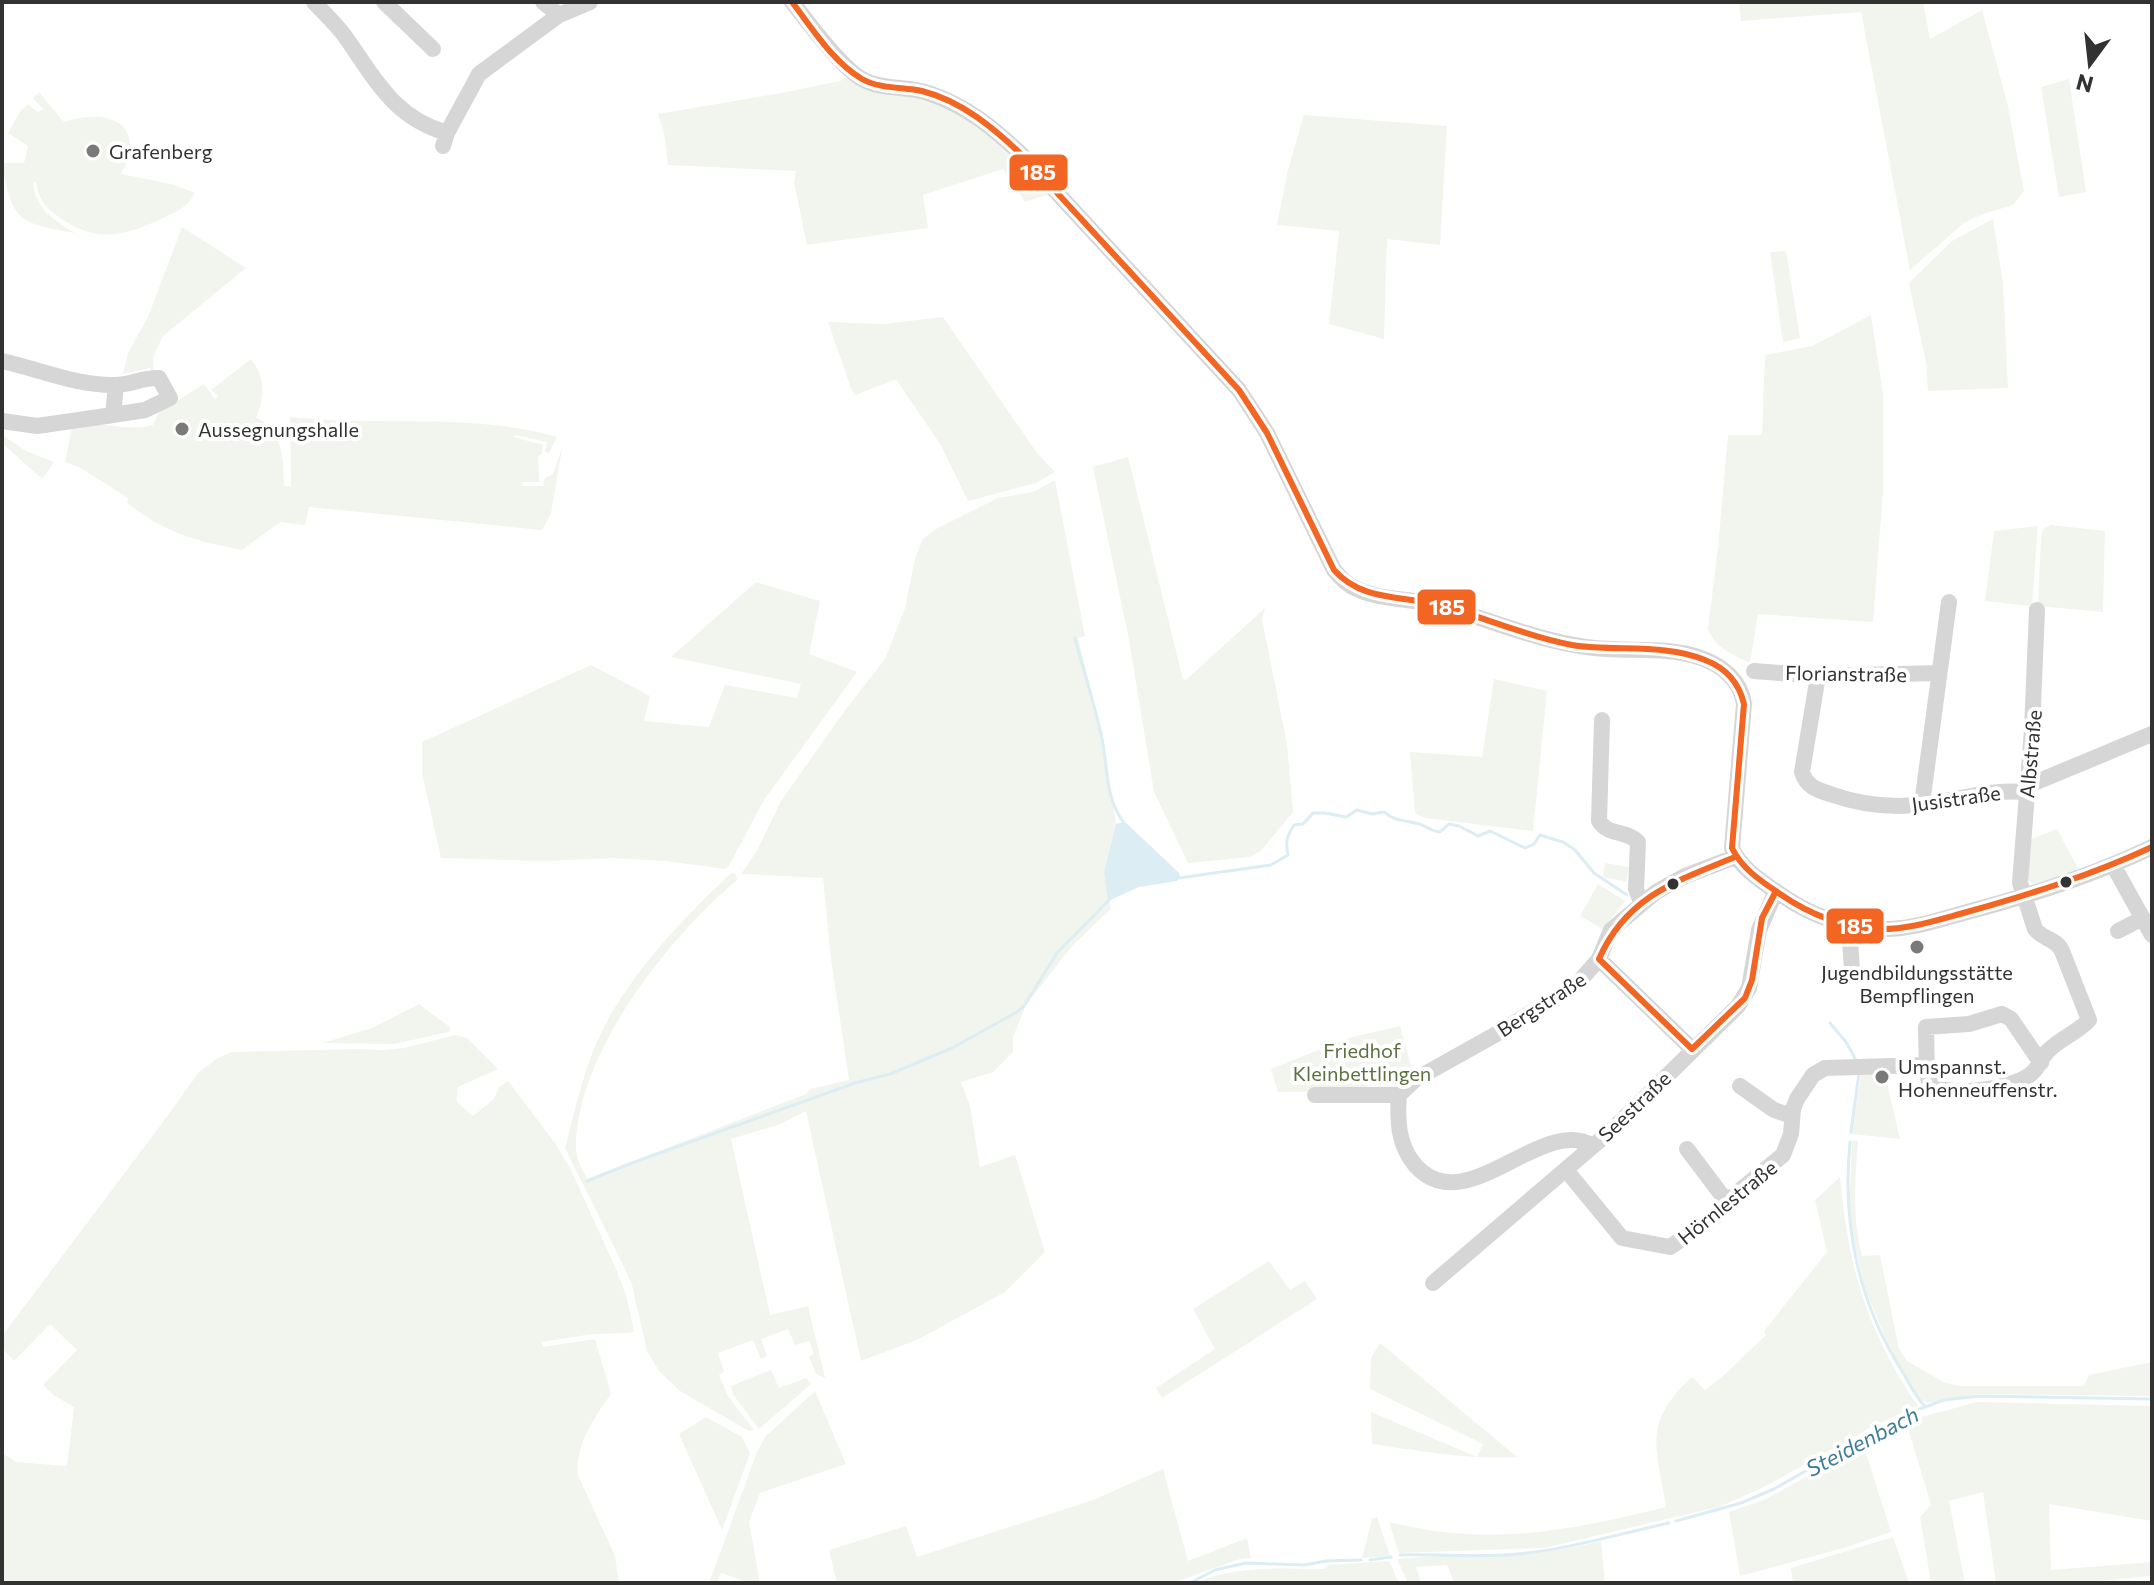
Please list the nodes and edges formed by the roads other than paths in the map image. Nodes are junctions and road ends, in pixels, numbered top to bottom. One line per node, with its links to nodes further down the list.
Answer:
1 (314, 2): 6 (street)
2 (384, 2): 7 (street)
3 (543, 2): 6 (street)
4 (590, 2): 6 (street)
5 (792, 2): 22 (street)
6 (559, 15)
7 (433, 49)
8 (2, 361): 9 (street)
9 (116, 385): 10 (street); 10 (street)
10 (113, 415): 11 (street)
11 (2, 421)
12 (1949, 602): 15 (street, Florianstraße)
13 (2037, 610): 19 (street, Albstraße)
14 (1754, 671): 16 (street, Florianstraße)
15 (1938, 673): 16 (street, Florianstraße); 20 (street, Florianstraße)
16 (1818, 676): 20 (street, Jusistraße)
17 (1602, 720): 26 (street)
18 (2152, 734): 19 (street)
19 (2027, 789): 20 (street, Jusistraße); 25 (street, Albstraße)
20 (1922, 804)
21 (2152, 847): 23 (street)
22 (1735, 857): 24 (street); 26 (street, Bergstraße)
23 (2113, 865): 25 (street); 27 (street)
24 (1776, 891): 28 (street); 33 (street, Seestraße)
25 (2024, 898): 28 (street); 34 (street)
26 (1641, 902): 31 (street, Bergstraße)
27 (2143, 918): 29 (street); 30 (street)
28 (1849, 925): 32 (street)
29 (2118, 931)
30 (2152, 935)
31 (1599, 959): 33 (street); 38 (street, Bergstraße)
32 (1852, 970)
33 (1692, 1049): 41 (street, Seestraße)
34 (2041, 1063): 35 (street); 35 (street)
35 (1927, 1065): 39 (street, Hörnlestraße)
36 (1740, 1086): 39 (street)
37 (1315, 1095): 38 (street)
38 (1399, 1095): 40 (street)
39 (1792, 1116): 44 (street, Hörnlestraße)
40 (1567, 1141): 41 (street); 43 (street, Hörnlestraße)
41 (1593, 1146): 43 (street, Seestraße)
42 (1687, 1149): 44 (street)
43 (1573, 1165): 44 (street, Hörnlestraße); 45 (street, Seestraße)
44 (1727, 1202)
45 (1433, 1283)

